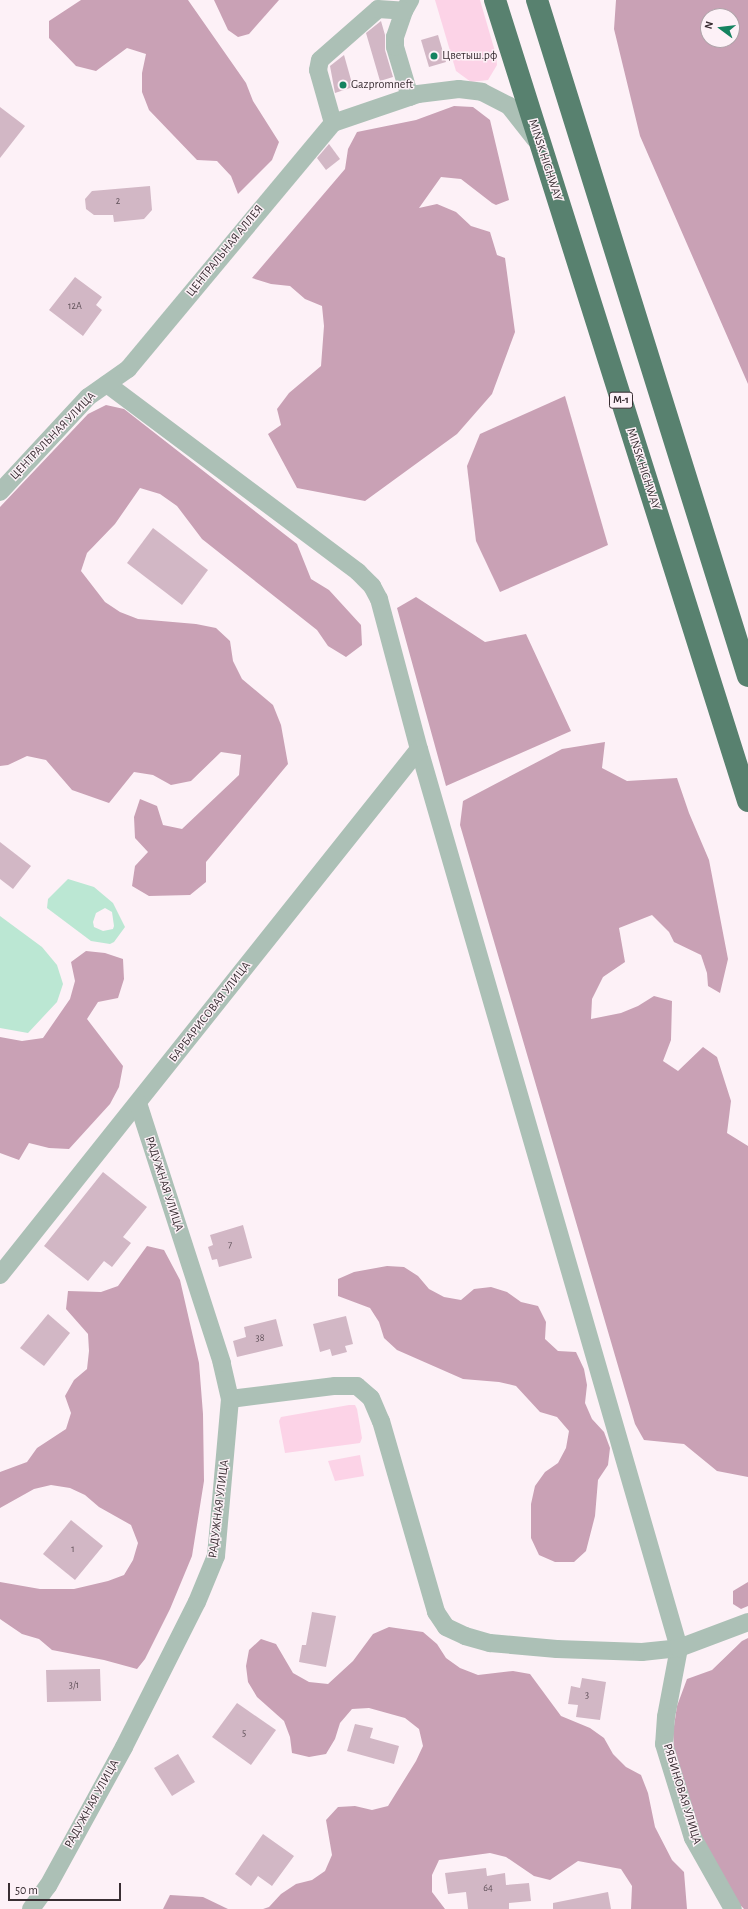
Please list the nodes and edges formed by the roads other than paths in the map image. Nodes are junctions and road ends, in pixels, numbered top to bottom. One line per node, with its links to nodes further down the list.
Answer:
1 (495, 0): 6 (highway, MINSK HIGHWAY / М-1)
2 (537, 0): 10 (highway)
3 (407, 5): 4 (street); 5 (street)
4 (410, 97): 5 (street); 6 (street)
5 (328, 128): 7 (street, ЦЕНТРАЛЬНАЯ АЛЛЕЯ)
6 (542, 150): 12 (highway, MINSK HIGHWAY / М-1)
7 (128, 369): 8 (street, ЦЕНТРАЛЬНАЯ УЛИЦА)
8 (107, 384): 9 (street, ЦЕНТРАЛЬНАЯ УЛИЦА); 11 (street)
9 (0, 492)
10 (748, 676)
11 (419, 749): 13 (street, БАРБАРИСОВАЯ УЛИЦА); 17 (street)
12 (748, 801)
13 (138, 1103): 14 (street, БАРБАРИСОВАЯ УЛИЦА); 15 (street, РАДУЖНАЯ УЛИЦА)
14 (0, 1276)
15 (230, 1399): 17 (street); 18 (street, РАДУЖНАЯ УЛИЦА)
16 (748, 1622): 17 (street)
17 (679, 1648): 19 (street, РЯБИНОВАЯ УЛИЦА)
18 (31, 1909)
19 (733, 1909)

